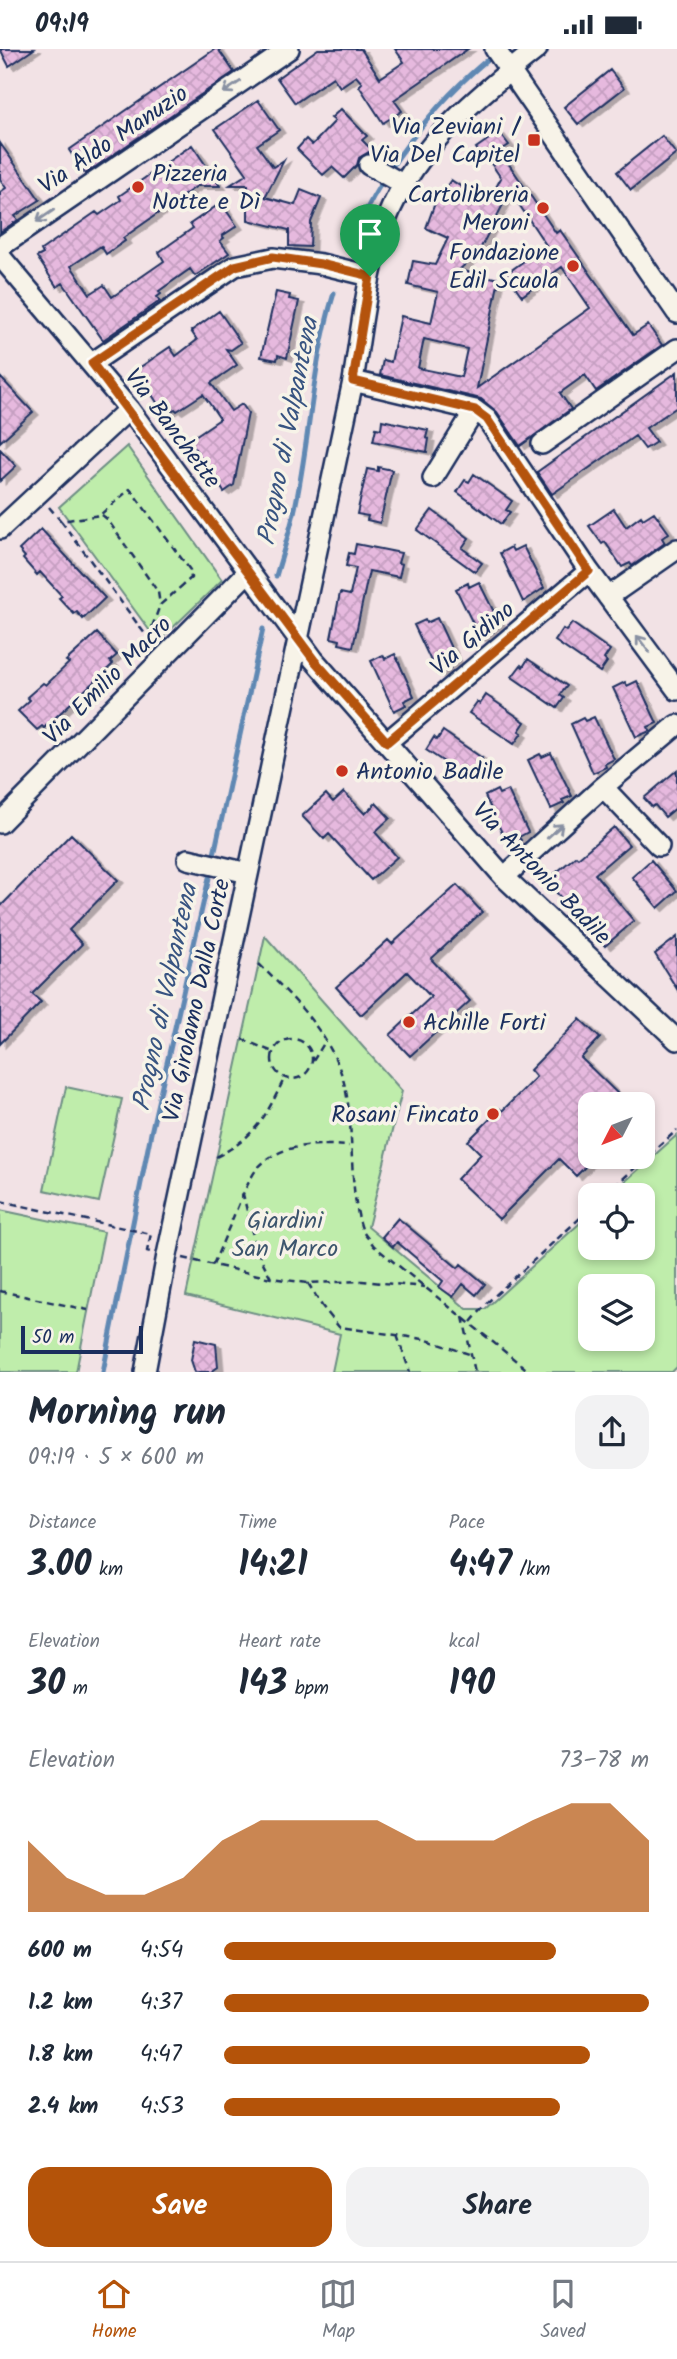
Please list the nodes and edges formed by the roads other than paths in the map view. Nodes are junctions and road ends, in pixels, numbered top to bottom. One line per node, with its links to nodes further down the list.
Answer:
1 (289, 49): 6 (street, Via Aldo Manuzio, one-way to 6)
2 (537, 49): 3 (street, Via Girolamo Dalla Corte)
3 (503, 60): 5 (street, Via Girolamo Dalla Corte); 9 (street)
4 (369, 165): 5 (street)
5 (397, 181): 8 (street, Via Girolamo Dalla Corte)
6 (0, 247)
7 (0, 255): 11 (street, Via Banchette)
8 (370, 276): 11 (street); 12 (street, Via Girolamo Dalla Corte)
9 (674, 300)
10 (677, 349): 15 (street)
11 (92, 363): 13 (street, Via Banchette)
12 (353, 381): 14 (street); 22 (street, Via Girolamo Dalla Corte)
13 (129, 409): 17 (street); 19 (street, Via Banchette)
14 (475, 410): 16 (street); 20 (street)
15 (542, 443)
16 (433, 478)
17 (0, 529)
18 (677, 549): 21 (street)
19 (249, 571): 22 (street, Via Banchette); 27 (street, Via Emilio Macro)
20 (589, 571): 21 (street); 25 (street, Via Gidino)
21 (608, 597): 23 (street, one-way to 21)
22 (297, 638): 25 (street, Via Antonio Badile); 30 (street, Via Girolamo Dalla Corte)
23 (677, 690)
24 (677, 725): 26 (street)
25 (387, 742): 31 (street, Via Antonio Badile)
26 (603, 787): 28 (street); 31 (street, one-way to 26)
27 (0, 823)
28 (659, 846)
29 (188, 859): 30 (street)
30 (247, 873): 33 (street, Via Girolamo Dalla Corte)
31 (504, 877): 32 (street, Via Antonio Badile)
32 (677, 1040)
33 (145, 1372)

